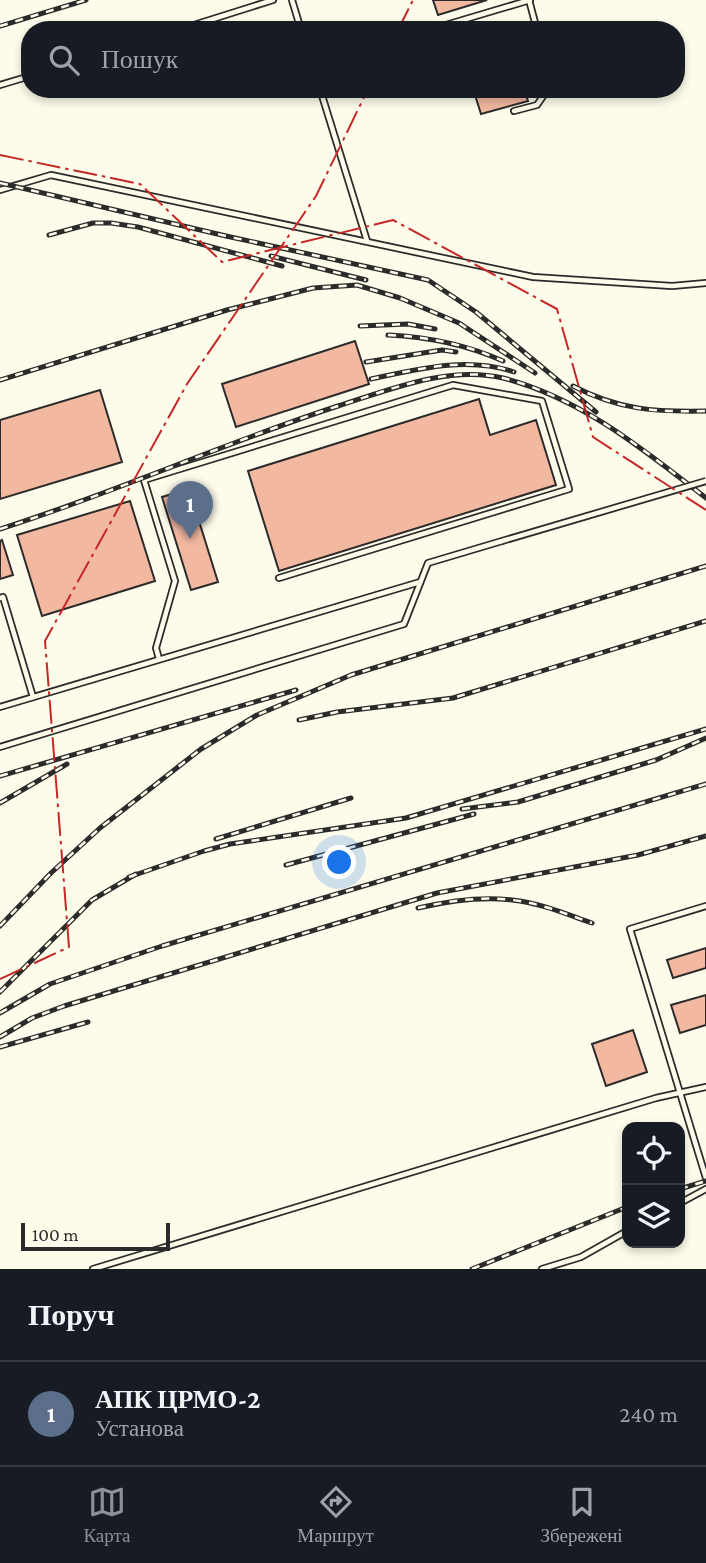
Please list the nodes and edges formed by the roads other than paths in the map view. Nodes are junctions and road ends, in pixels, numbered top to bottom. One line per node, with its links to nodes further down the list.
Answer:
1 (273, 0): 4 (lane)
2 (292, 0): 5 (lane)
3 (529, 0): 6 (lane); 7 (lane)
4 (206, 21)
5 (298, 21)
6 (459, 21)
7 (535, 21)
8 (21, 79): 9 (lane)
9 (0, 85)
10 (323, 98): 14 (lane)
11 (542, 98): 12 (lane)
12 (514, 111)
13 (0, 190): 14 (lane)
14 (368, 242): 15 (lane)
15 (706, 283)
16 (706, 481): 18 (lane, bridge)
17 (279, 578): 20 (lane)
18 (421, 582): 20 (lane); 23 (lane)
19 (0, 598): 21 (lane)
20 (159, 659): 21 (lane)
21 (33, 697): 22 (lane)
22 (0, 707)
23 (0, 747)
24 (706, 906): 26 (lane)
25 (706, 1087): 26 (lane)
26 (681, 1094): 27 (lane); 31 (lane)
27 (706, 1178)
28 (706, 1189): 29 (lane)
29 (685, 1200)
30 (622, 1234): 32 (lane)
31 (93, 1269)
32 (542, 1269)

